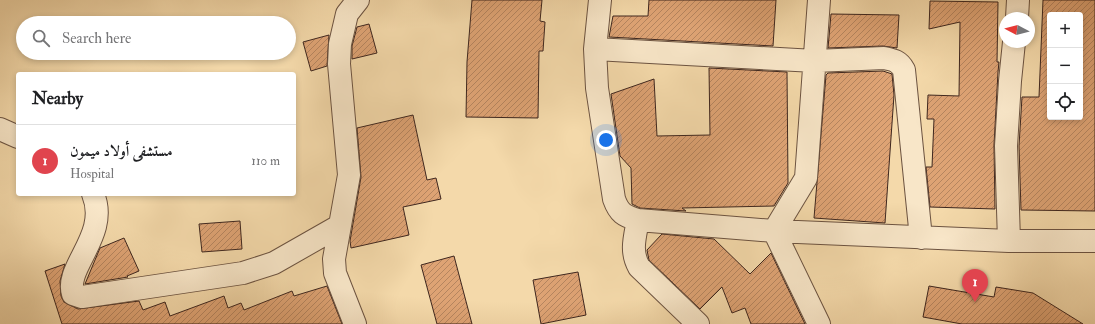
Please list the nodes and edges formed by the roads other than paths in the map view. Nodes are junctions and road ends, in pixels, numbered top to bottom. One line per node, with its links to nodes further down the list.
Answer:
1 (358, 0): 13 (street)
2 (600, 0): 7 (street)
3 (818, 0): 8 (street)
4 (1018, 0): 5 (street)
5 (1017, 12)
6 (1013, 48): 16 (street)
7 (595, 49): 8 (street); 12 (street)
8 (815, 61): 14 (street); 15 (street)
9 (0, 129): 10 (street)
10 (16, 136)
11 (94, 196): 13 (street)
12 (638, 220): 14 (street); 19 (street)
13 (339, 226): 18 (street)
14 (774, 231): 15 (street); 20 (street)
15 (921, 238): 16 (street)
16 (1009, 241): 17 (street)
17 (1095, 241)
18 (355, 324)
19 (698, 324)
20 (819, 324)

